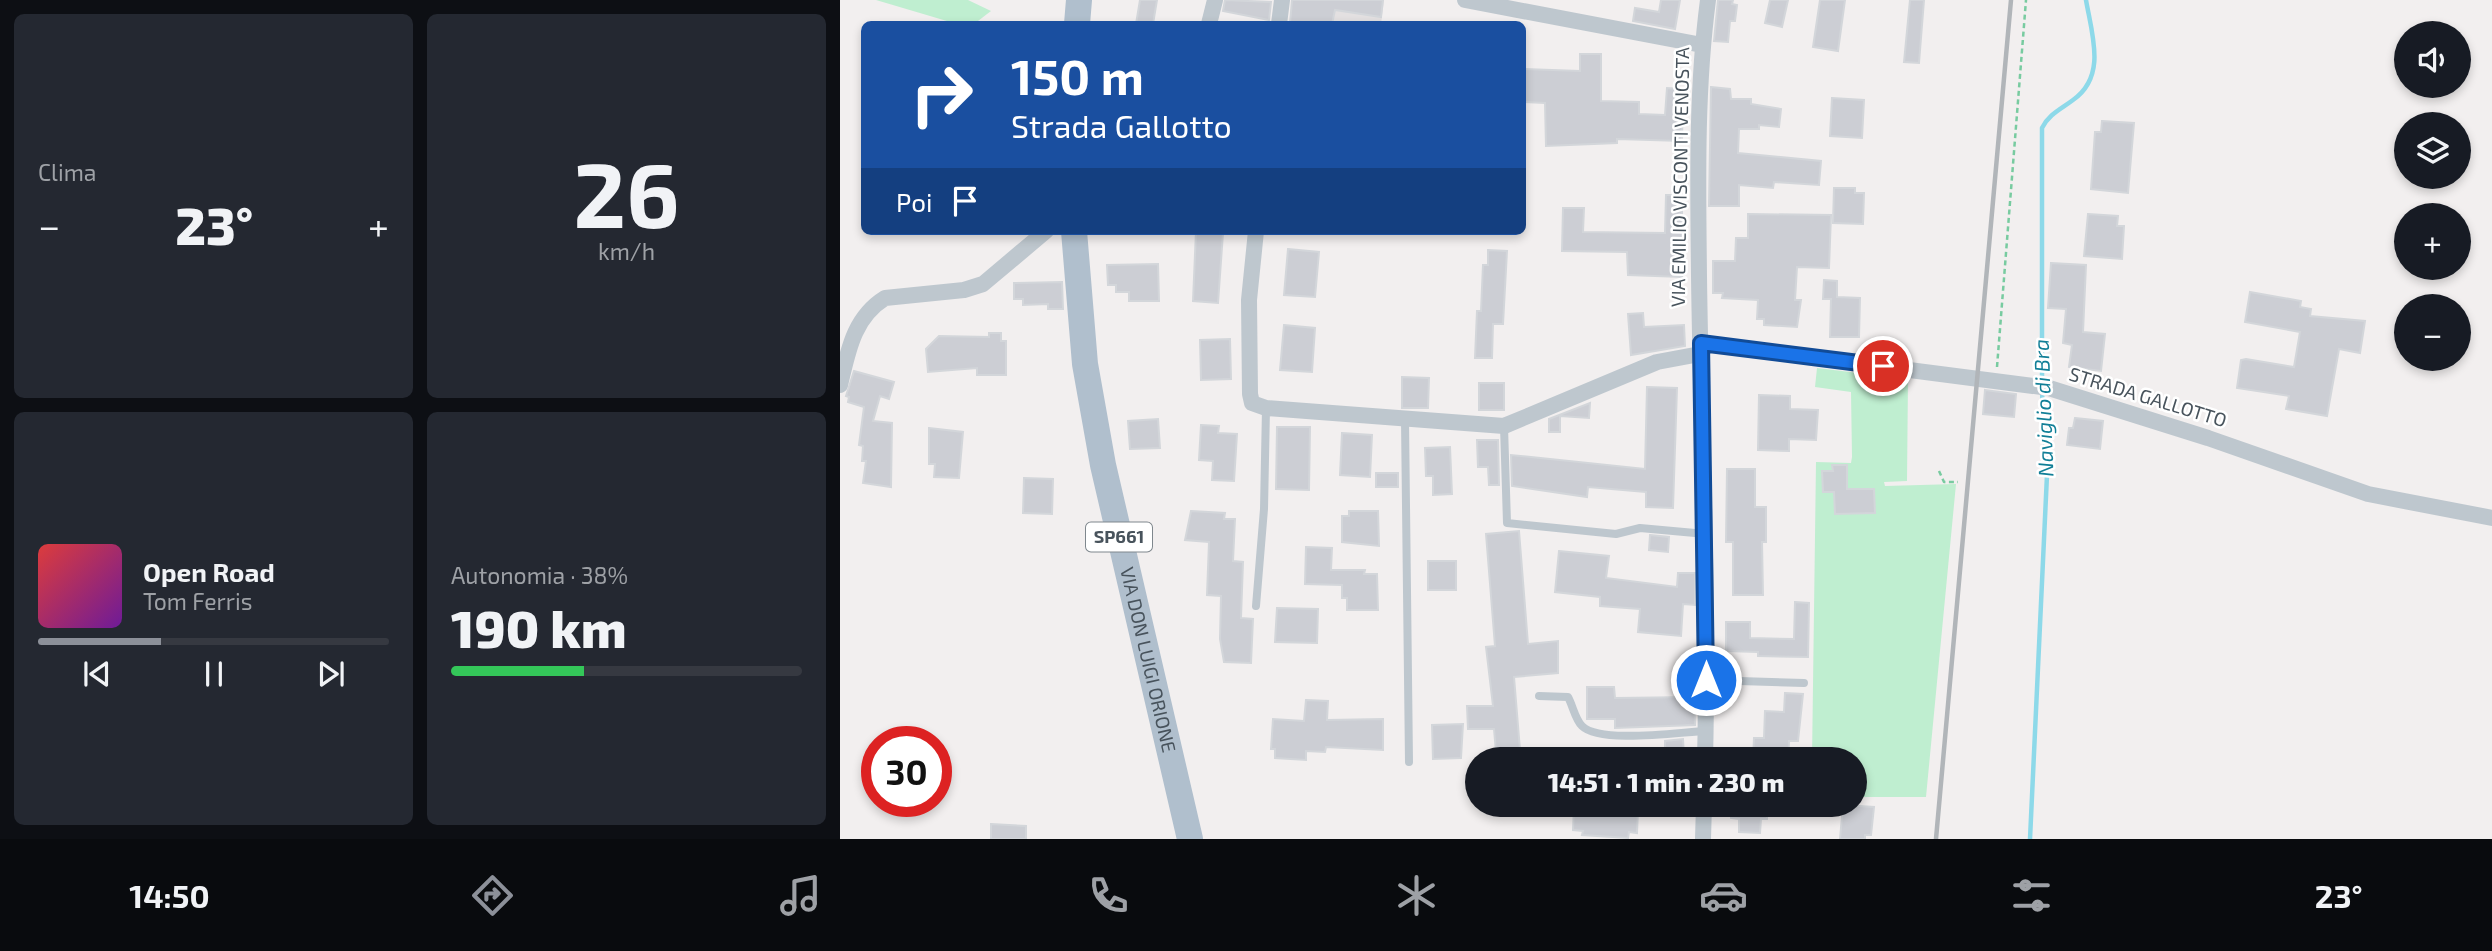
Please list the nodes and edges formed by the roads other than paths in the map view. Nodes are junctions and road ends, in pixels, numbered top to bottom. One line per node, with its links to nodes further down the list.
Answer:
1 (1079, 0): 6 (main road)
2 (1215, 0): 7 (street)
3 (1282, 0): 8 (street)
4 (1465, 0): 9 (street)
5 (1707, 0): 9 (street, VIA EMILIO VISCONTI VENOSTA)
6 (1077, 21)
7 (1210, 21)
8 (1279, 21)
9 (1702, 45): 13 (street, VIA EMILIO VISCONTI VENOSTA)
10 (1041, 235): 14 (street)
11 (1074, 235): 28 (main road, VIA DON LUIGI ORIONE / SP661)
12 (1256, 235): 15 (street)
13 (1700, 349): 17 (street); 18 (street, STRADA GALLOTTO); 19 (street, VIA EMILIO VISCONTI VENOSTA)
14 (840, 385)
15 (1266, 408): 16 (street); 20 (lane)
16 (1405, 420): 17 (street); 26 (lane)
17 (1504, 426): 19 (lane)
18 (2492, 518)
19 (1706, 534): 21 (street, VIA EMILIO VISCONTI VENOSTA)
20 (1256, 606)
21 (1706, 680): 22 (lane); 24 (street, VIA EMILIO VISCONTI VENOSTA)
22 (1804, 684)
23 (1539, 696): 24 (lane)
24 (1706, 730): 25 (street, VIA EMILIO VISCONTI VENOSTA)
25 (1705, 747)
26 (1409, 762)
27 (1704, 817): 29 (street)
28 (1190, 839)
29 (1704, 839)

